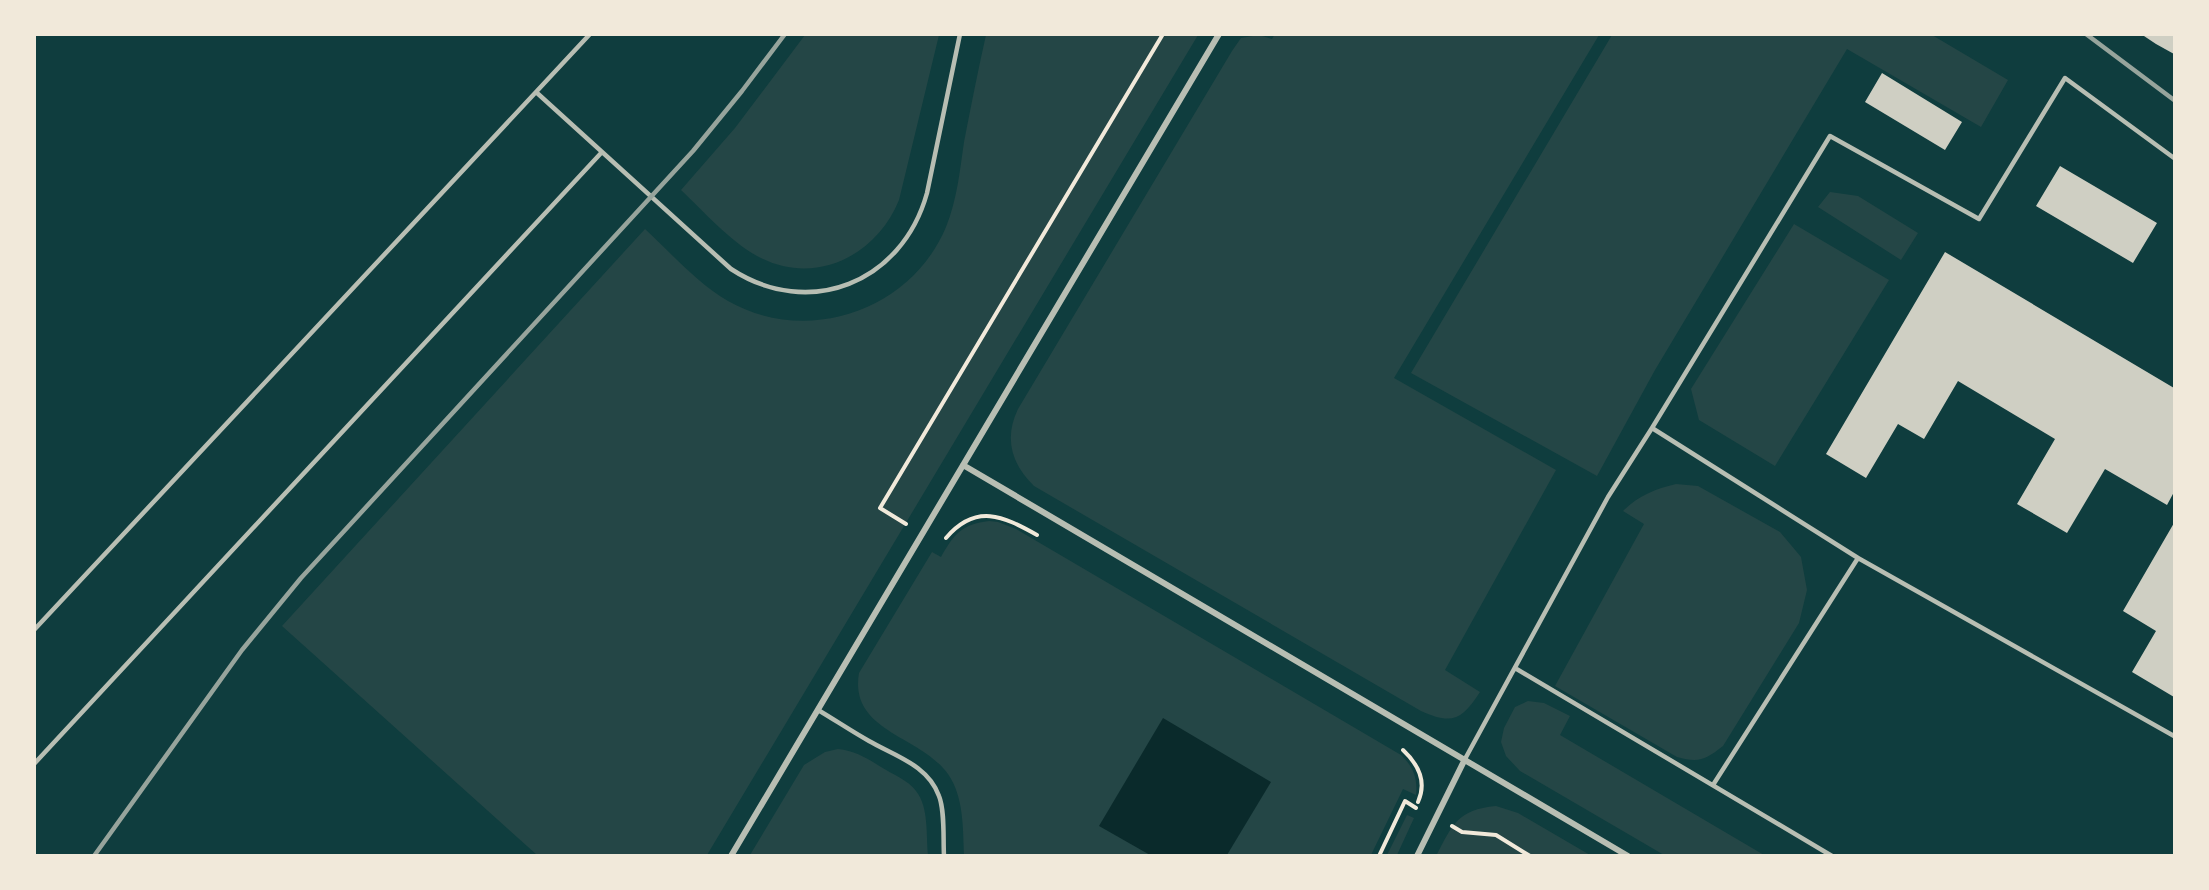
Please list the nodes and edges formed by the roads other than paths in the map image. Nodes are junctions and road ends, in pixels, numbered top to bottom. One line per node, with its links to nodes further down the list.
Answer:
1 (590, 34): 4 (lane)
2 (960, 34): 5 (lane)
3 (1219, 34): 8 (street)
4 (536, 92): 5 (lane); 10 (lane)
5 (602, 152): 15 (lane)
6 (2175, 158): 7 (lane)
7 (1652, 428): 9 (lane); 11 (lane)
8 (963, 465): 12 (street); 14 (street)
9 (1858, 558): 13 (lane); 16 (lane)
10 (34, 630)
11 (1515, 668): 14 (lane); 16 (lane)
12 (818, 710): 17 (street); 18 (lane)
13 (2175, 736)
14 (1465, 759): 19 (street); 20 (street)
15 (34, 764)
16 (1713, 785): 21 (lane)
17 (731, 855)
18 (945, 855)
19 (1417, 855)
20 (1628, 855)
21 (1832, 855)

